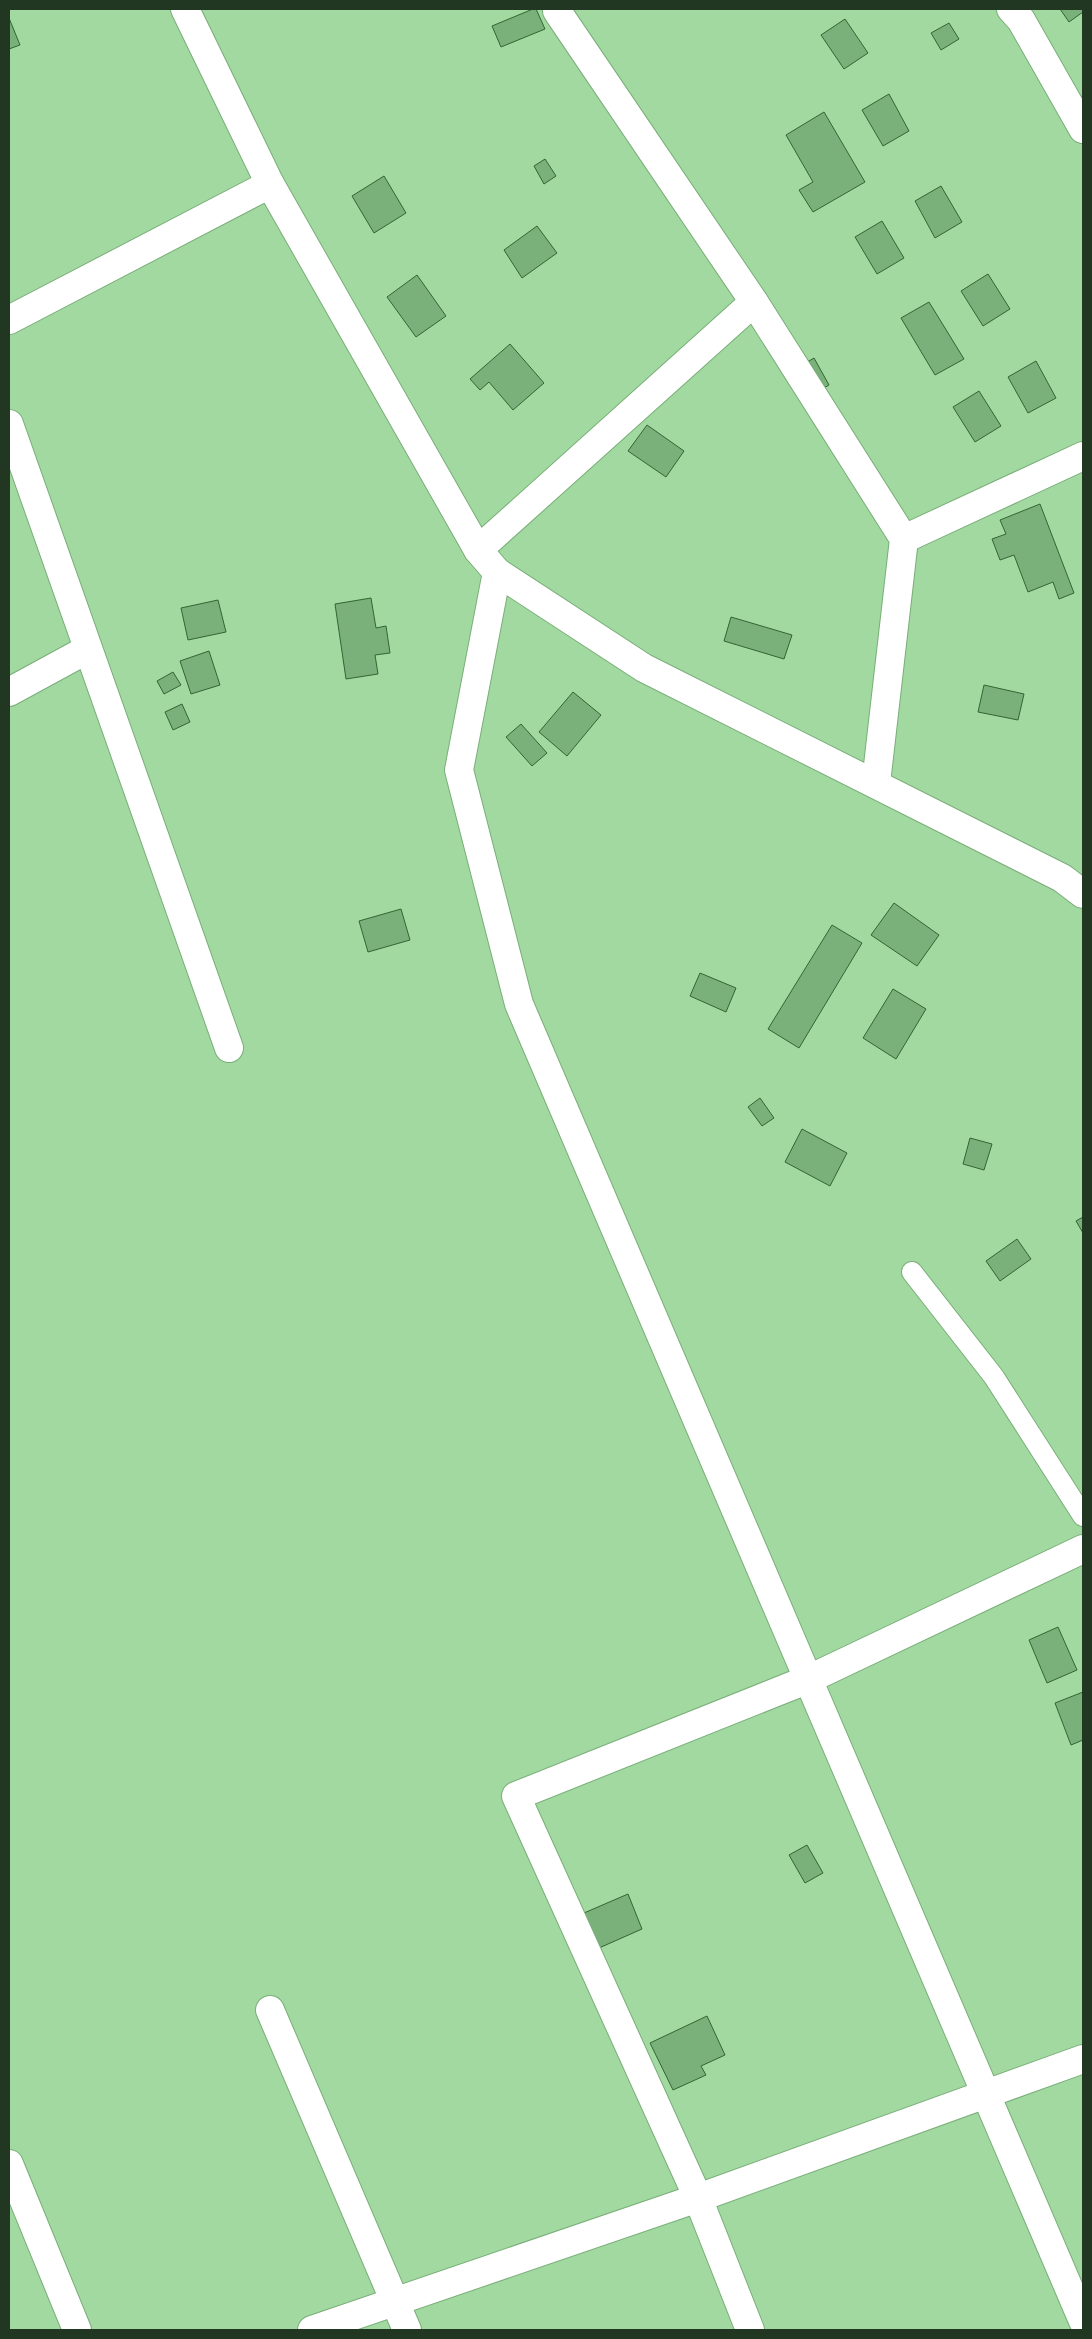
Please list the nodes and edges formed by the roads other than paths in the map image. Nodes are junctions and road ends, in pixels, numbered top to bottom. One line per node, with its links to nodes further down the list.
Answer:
1 (186, 9): 5 (street)
2 (1011, 9): 4 (street)
3 (557, 12): 6 (street)
4 (1083, 129)
5 (270, 184): 7 (street); 11 (street)
6 (754, 302): 10 (street); 11 (street)
7 (9, 320)
8 (9, 424): 13 (street)
9 (1083, 456): 10 (street)
10 (904, 539): 15 (street)
11 (478, 550): 12 (street)
12 (497, 572): 15 (street); 21 (street)
13 (88, 649): 14 (street); 17 (street)
14 (9, 692)
15 (876, 783): 16 (street)
16 (1083, 894)
17 (229, 1048)
18 (912, 1272): 19 (lane)
19 (1083, 1516)
20 (1083, 1549): 21 (street)
21 (809, 1679): 24 (street); 26 (street)
22 (270, 2010): 27 (street)
23 (1083, 2059): 24 (street)
24 (987, 2094): 26 (street); 28 (street)
25 (9, 2164): 29 (street)
26 (698, 2198): 27 (street); 32 (street)
27 (395, 2302): 30 (street); 31 (street)
28 (1083, 2321)
29 (77, 2330)
30 (312, 2330)
31 (407, 2330)
32 (750, 2330)

